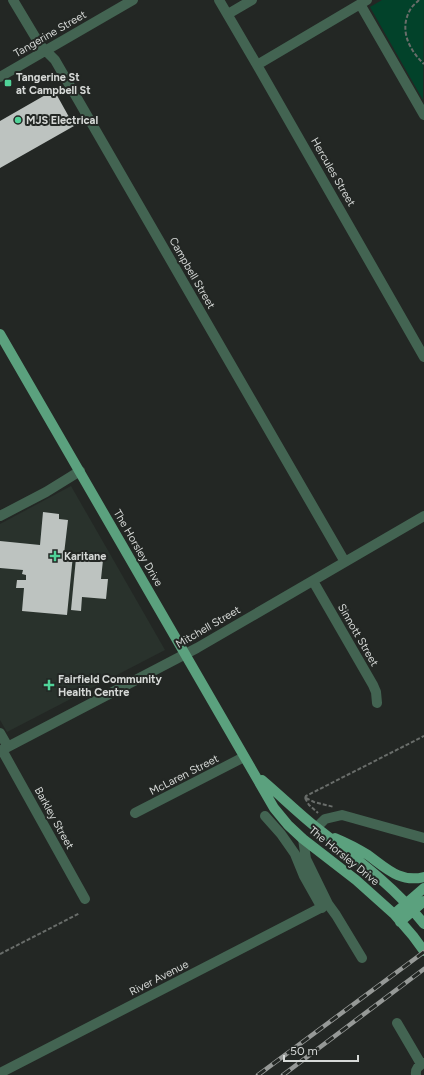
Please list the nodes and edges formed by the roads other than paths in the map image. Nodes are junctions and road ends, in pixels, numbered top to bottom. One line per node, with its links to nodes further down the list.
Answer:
1 (13, 0): 7 (street, Campbell Street)
2 (132, 0): 7 (street, Tangerine Street)
3 (219, 0): 6 (street, Hercules Street)
4 (252, 0): 6 (street)
5 (364, 2): 8 (street); 10 (street)
6 (228, 14): 8 (street, Hercules Street)
7 (45, 50): 9 (street, Tangerine Street); 16 (street, Campbell Street)
8 (257, 64): 12 (street, Hercules Street)
9 (0, 77)
10 (423, 111)
11 (0, 334): 13 (main road, The Horsley Drive)
12 (424, 357)
13 (80, 471): 14 (street); 18 (main road, The Horsley Drive)
14 (0, 516)
15 (424, 516): 16 (street, Mitchell Street)
16 (345, 562): 17 (street, Mitchell Street)
17 (313, 581): 18 (street, Mitchell Street); 19 (street, Sinnott Street)
18 (185, 654): 21 (street, Mitchell Street); 22 (main road, The Horsley Drive)
19 (377, 703)
20 (0, 733): 21 (street, Barkley Street)
21 (3, 750): 32 (street, Barkley Street)
22 (244, 757): 23 (main road, The Horsley Drive); 24 (street, McLaren Street)
23 (256, 775): 26 (main road, The Horsley Drive); 29 (main road, The Horsley Drive)
24 (135, 813)
25 (265, 816): 34 (street)
26 (316, 828): 27 (main road, The Horsley Drive); 28 (street)
27 (327, 836): 30 (main road); 35 (main road, The Horsley Drive)
28 (424, 838)
29 (303, 839): 34 (street); 36 (main road, The Horsley Drive)
30 (424, 877)
31 (424, 888): 35 (main road)
32 (85, 898)
33 (424, 901): 35 (main road)
34 (325, 906): 39 (street); 42 (street, River Avenue)
35 (410, 907): 36 (main road); 37 (main road, The Horsley Drive)
36 (397, 918): 38 (main road, The Horsley Drive)
37 (424, 924)
38 (424, 951)
39 (362, 958)
40 (397, 1023): 41 (street)
41 (422, 1063): 43 (street)
42 (0, 1073)
43 (416, 1075)

